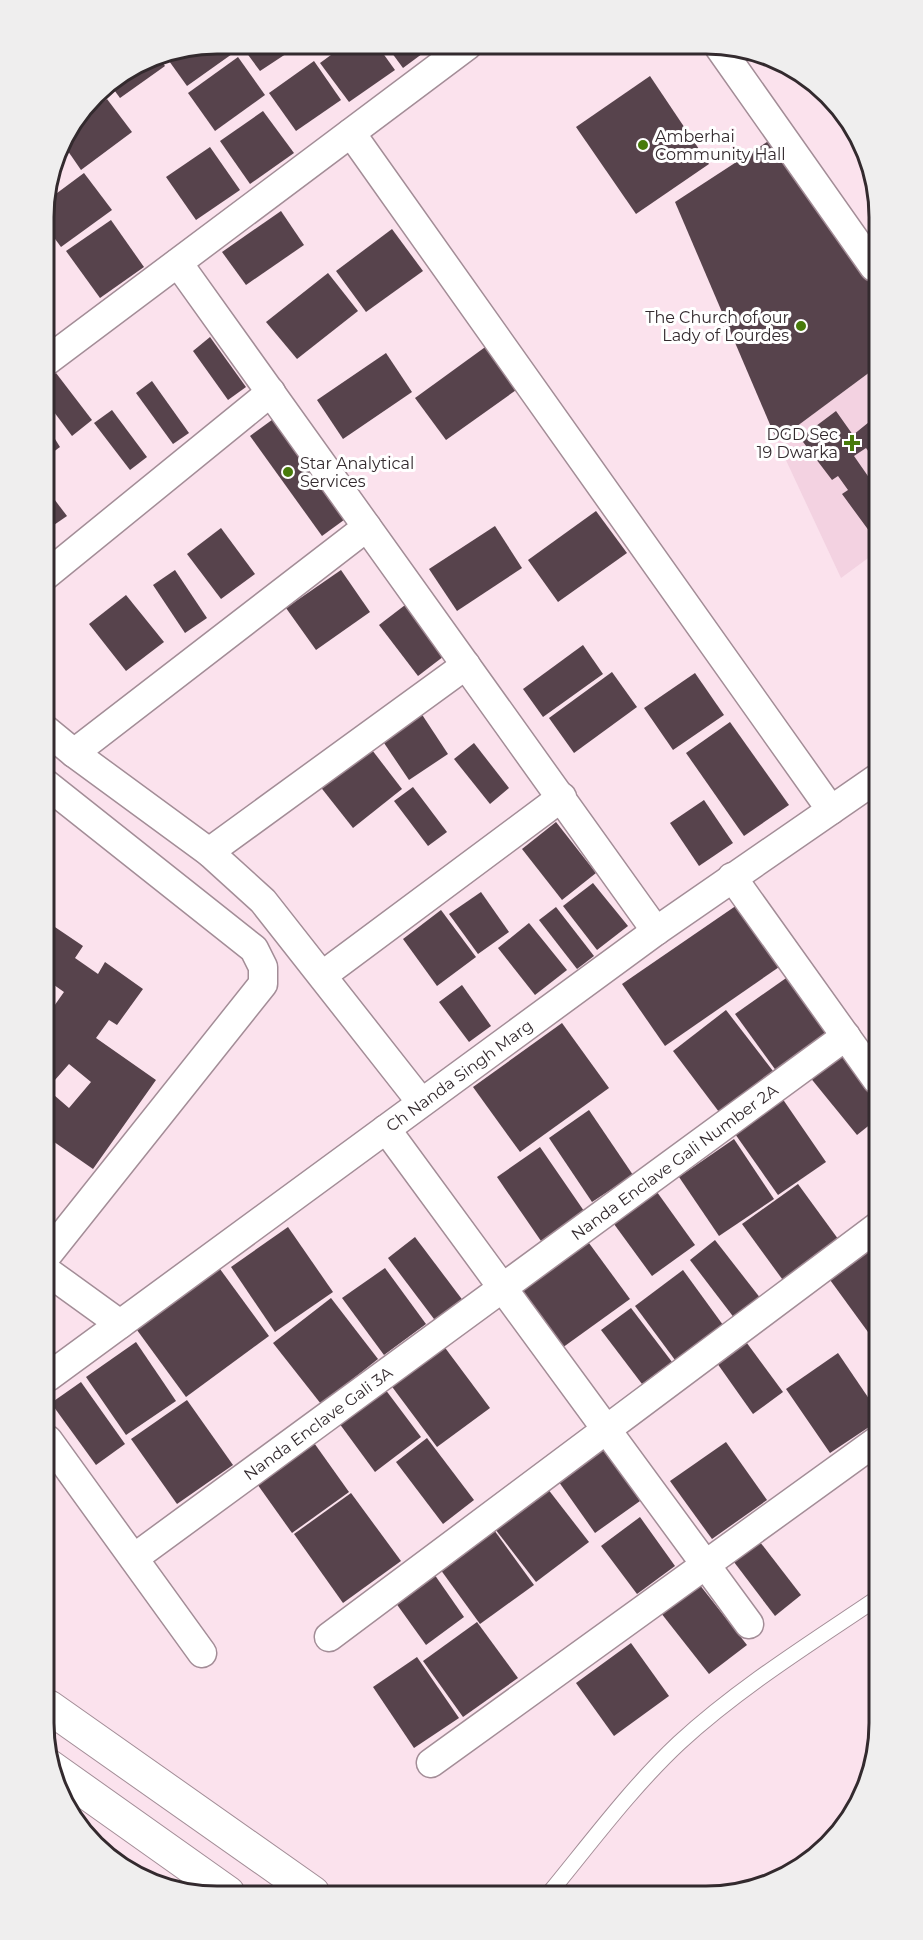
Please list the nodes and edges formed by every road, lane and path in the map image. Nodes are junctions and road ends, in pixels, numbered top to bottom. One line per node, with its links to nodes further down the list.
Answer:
1 (456, 54): 3 (street)
2 (725, 55): 4 (street)
3 (351, 133): 5 (street); 16 (street)
4 (869, 260)
5 (178, 263): 6 (street); 7 (street)
6 (54, 356)
7 (271, 392): 8 (street); 9 (street)
8 (367, 528): 10 (street); 12 (street)
9 (54, 569)
10 (466, 664): 15 (street); 17 (street)
11 (54, 737): 12 (street)
12 (74, 753): 17 (street)
13 (54, 790): 26 (street)
14 (869, 790): 16 (street, Ch Nanda Singh Marg)
15 (562, 797): 19 (street); 20 (street)
16 (831, 810): 18 (street, Ch Nanda Singh Marg)
17 (209, 852): 20 (street)
18 (732, 877): 19 (street, Ch Nanda Singh Marg); 21 (street)
19 (656, 931): 23 (street, Ch Nanda Singh Marg)
20 (322, 975): 23 (street)
21 (846, 1036): 22 (street); 28 (street, Nanda Enclave Gali Number 2A)
22 (869, 1069)
23 (421, 1102): 24 (street, Ch Nanda Singh Marg)
24 (386, 1129): 28 (street); 29 (street, Ch Nanda Singh Marg)
25 (869, 1233): 31 (street)
26 (54, 1246)
27 (54, 1276): 29 (street)
28 (503, 1288): 31 (street); 34 (street, Nanda Enclave Gali 3A)
29 (120, 1324): 30 (street, Ch Nanda Singh Marg)
30 (54, 1373)
31 (606, 1429): 35 (street); 38 (street)
32 (869, 1446): 35 (street)
33 (54, 1448): 34 (street)
34 (134, 1558): 39 (street)
35 (705, 1564): 37 (street); 41 (street)
36 (869, 1604): 45 (lane)
37 (749, 1624)
38 (329, 1637)
39 (202, 1653)
40 (54, 1711): 44 (street)
41 (431, 1763)
42 (63, 1775): 43 (street)
43 (218, 1886)
44 (303, 1886)
45 (556, 1886)

